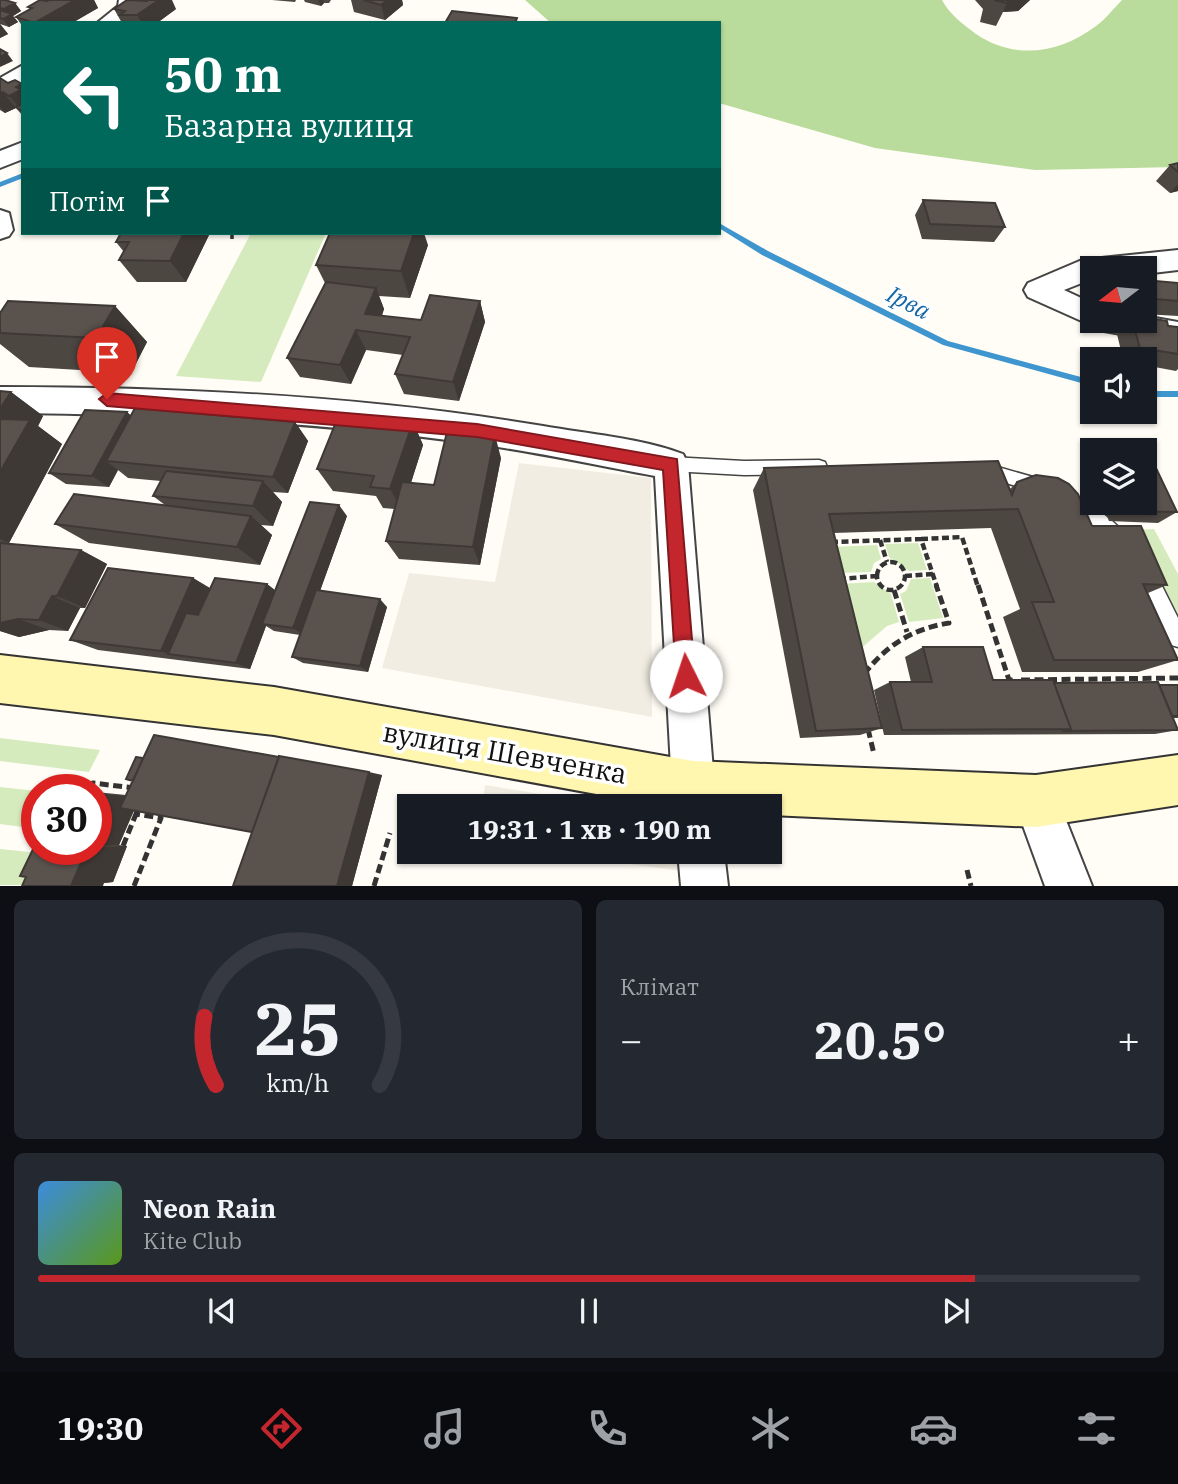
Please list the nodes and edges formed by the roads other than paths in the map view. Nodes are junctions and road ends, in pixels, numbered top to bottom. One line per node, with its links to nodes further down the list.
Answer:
1 (129, 0): 2 (street)
2 (110, 21)
3 (21, 72): 4 (street)
4 (0, 88)
5 (21, 150): 6 (street)
6 (0, 160)
7 (0, 219): 8 (street)
8 (0, 230)
9 (1178, 260): 10 (street)
10 (1157, 262)
11 (1080, 271): 12 (street)
12 (1080, 309)
13 (1157, 329): 14 (street)
14 (1178, 333)
15 (0, 400): 16 (street)
16 (671, 464): 17 (lane); 23 (street)
17 (836, 466)
18 (963, 467): 19 (lane)
19 (1178, 638)
20 (0, 679): 22 (main road, вулиця Шевченка)
21 (1178, 780): 25 (main road, вулиця Шевченка)
22 (684, 794)
23 (694, 794)
24 (782, 797): 25 (main road, вулиця Шевченка)
25 (1035, 801): 28 (street)
26 (702, 864): 27 (street)
27 (705, 886)
28 (1069, 886)

